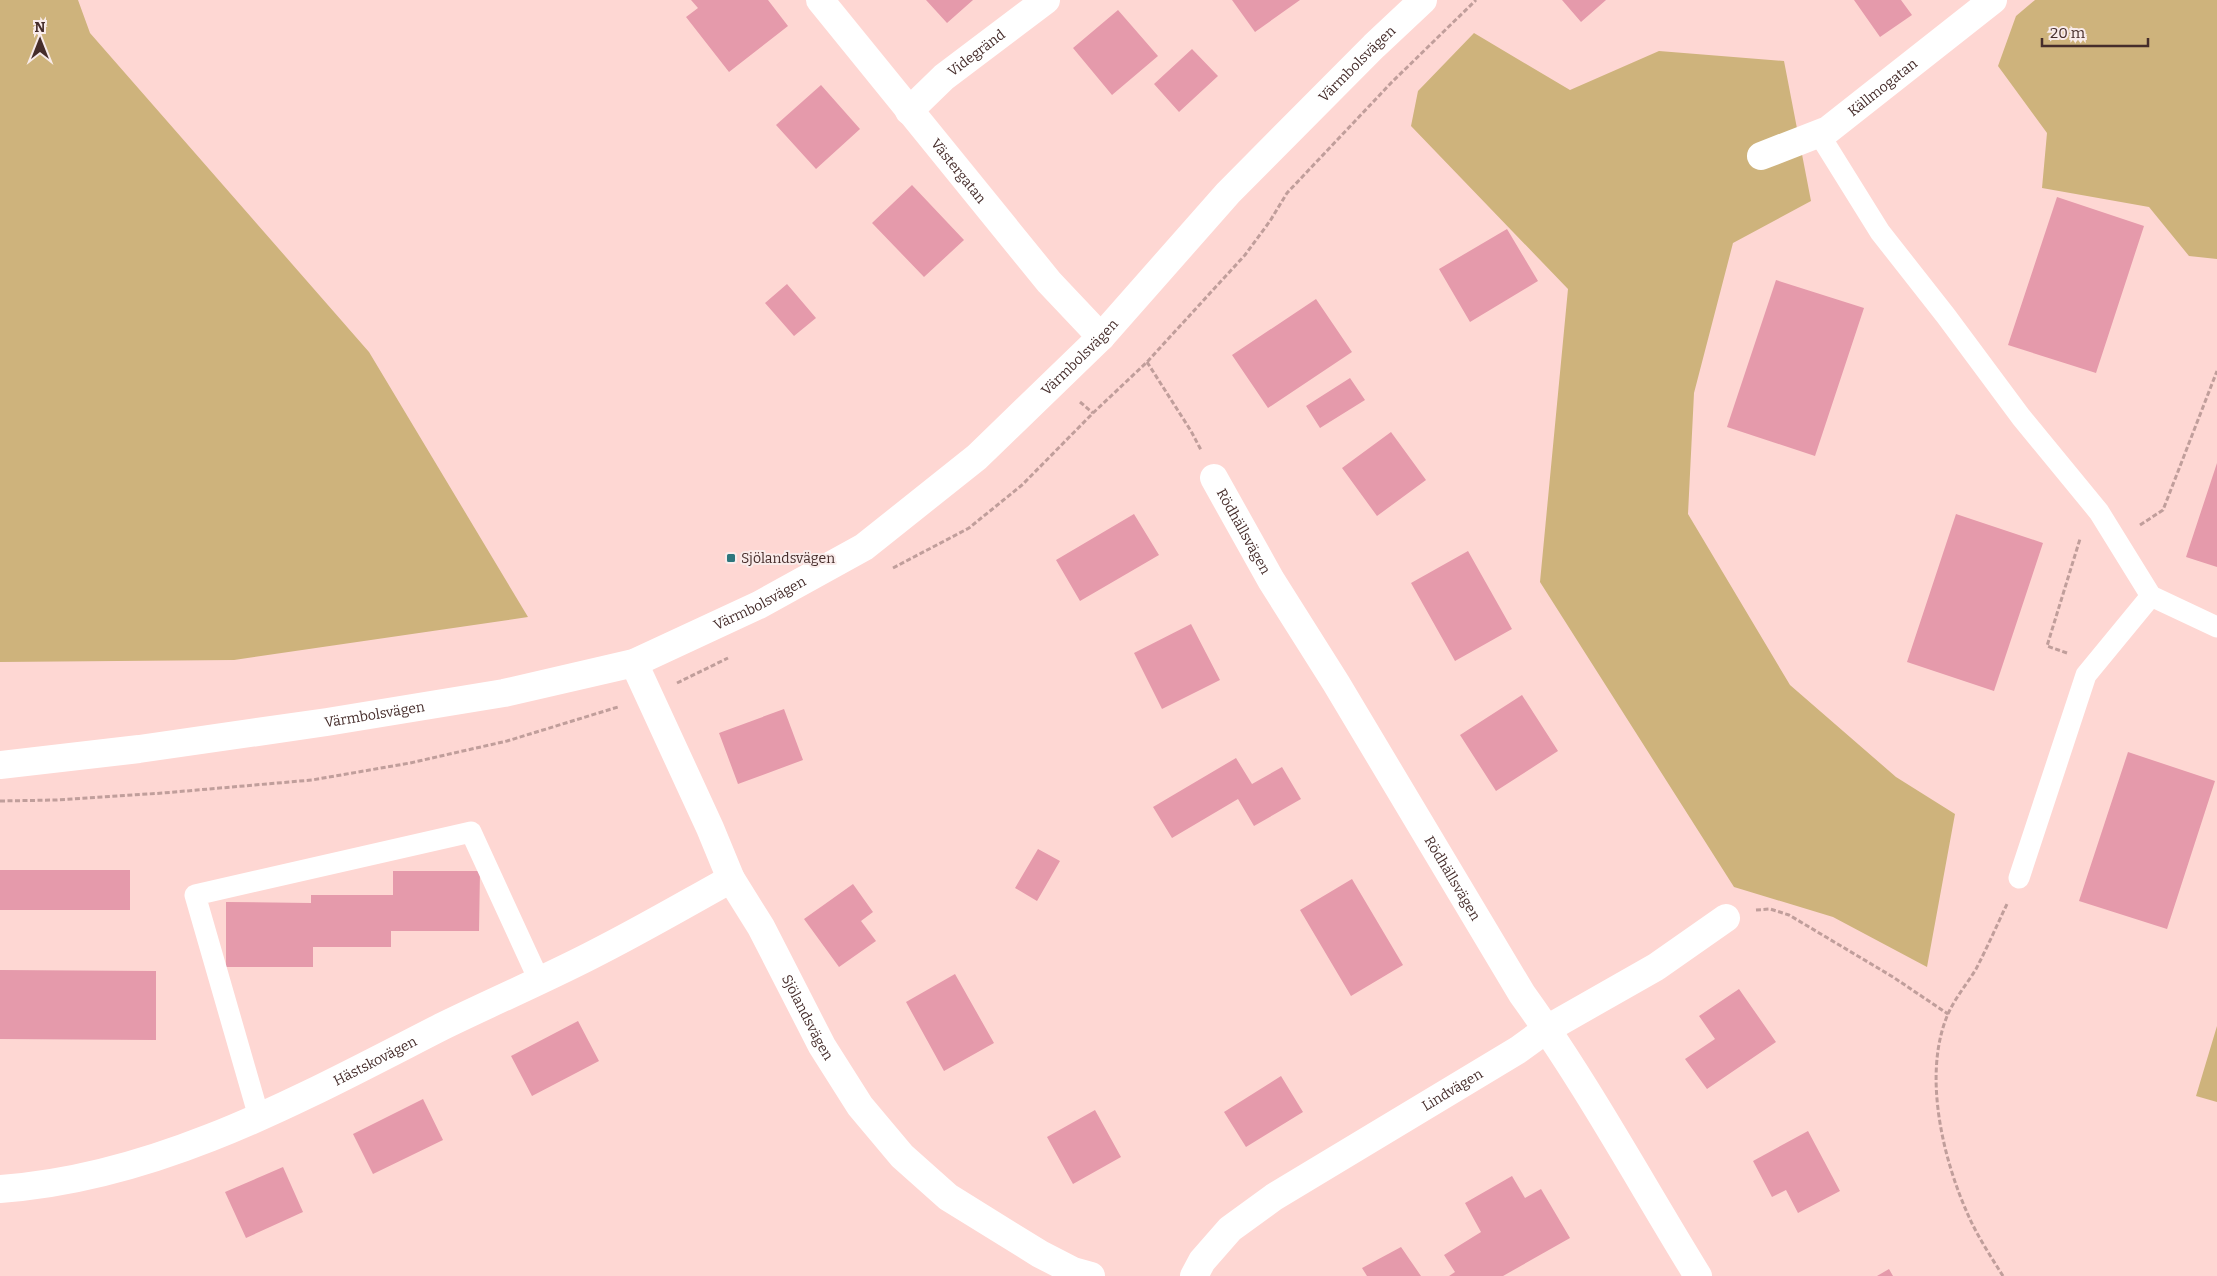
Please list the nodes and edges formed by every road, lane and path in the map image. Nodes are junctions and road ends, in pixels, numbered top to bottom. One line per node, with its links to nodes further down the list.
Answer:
1 (820, 0): 6 (street, Västergatan)
2 (1046, 0): 6 (street, Videgränd)
3 (1424, 0): 9 (street, Värmbolsvägen)
4 (1476, 0): 10 (path)
5 (1993, 0): 7 (street, Källmogatan)
6 (910, 110): 9 (street, Västergatan)
7 (1819, 134): 8 (street, Källmogatan); 13 (lane)
8 (1761, 156)
9 (1101, 337): 20 (street, Värmbolsvägen)
10 (1147, 362): 12 (path); 15 (path)
11 (2217, 371): 14 (path)
12 (1214, 478): 29 (street, Rödhällsvägen)
13 (2091, 502): 14 (lane); 18 (path)
14 (2116, 540): 16 (lane)
15 (884, 572)
16 (2151, 596): 17 (lane); 24 (lane)
17 (2217, 627)
18 (2047, 646)
19 (731, 656): 21 (path)
20 (634, 663): 21 (street, Sjölandsvägen); 22 (street, Värmbolsvägen)
21 (649, 694): 23 (path); 25 (street, Sjölandsvägen)
22 (0, 764)
23 (0, 801)
24 (2019, 878): 28 (path)
25 (731, 879): 27 (street, Hästskovägen); 32 (street, Sjölandsvägen)
26 (1726, 918): 28 (path); 29 (street, Lindvägen)
27 (539, 980): 30 (street, Hästskovägen); 30 (lane)
28 (1948, 1014): 35 (path)
29 (1548, 1029): 33 (street, Lindvägen); 34 (street, Rödhällsvägen)
30 (259, 1116): 31 (street, Hästskovägen)
31 (0, 1189)
32 (1080, 1274)
33 (1194, 1276)
34 (1698, 1276)
35 (2003, 1276)

